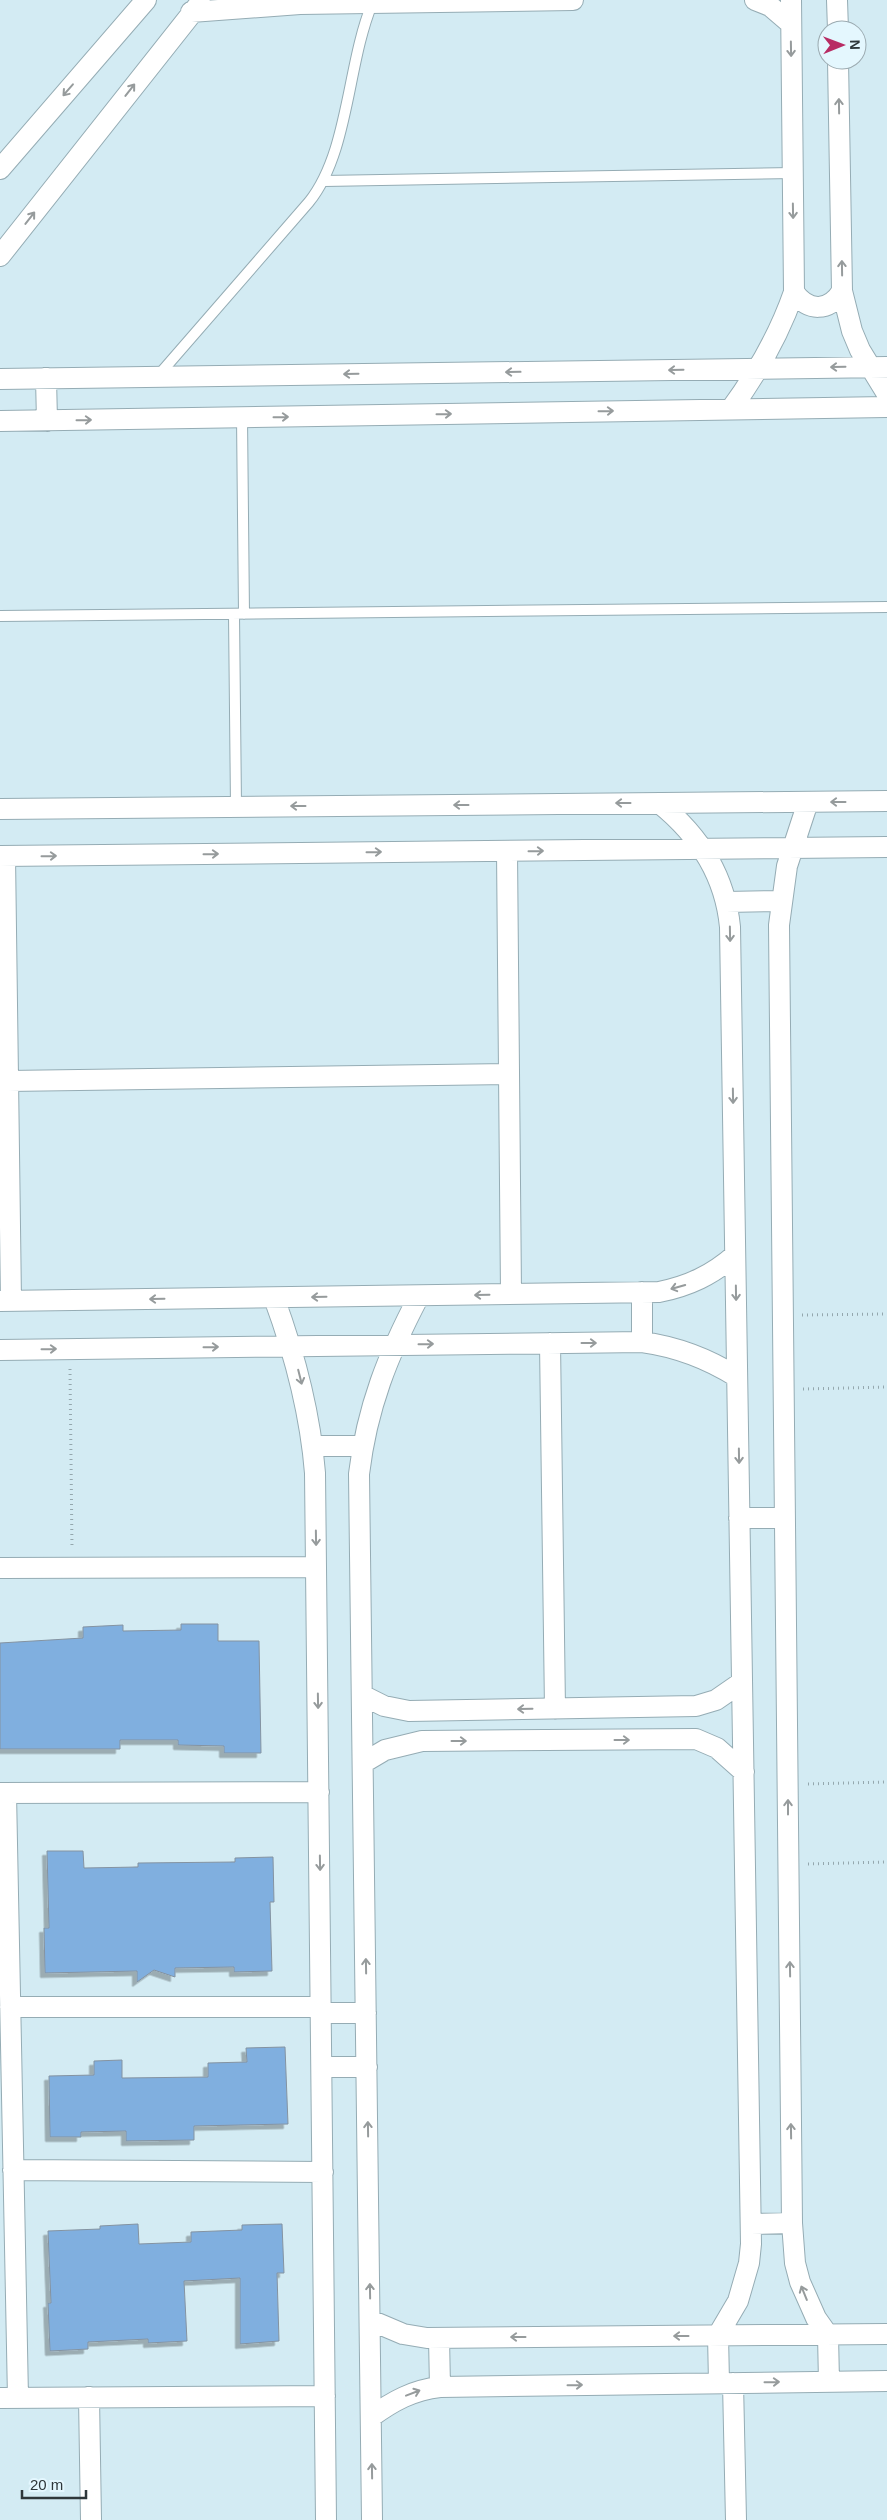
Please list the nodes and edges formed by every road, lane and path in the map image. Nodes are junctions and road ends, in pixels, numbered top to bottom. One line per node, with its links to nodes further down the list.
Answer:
1 (146, 0): 11 (street, one-way to 11)
2 (573, 0): 6 (street)
3 (755, 0): 9 (street)
4 (790, 0): 9 (street)
5 (837, 0): 8 (street)
6 (373, 2): 7 (street); 13 (lane)
7 (197, 6): 14 (street, one-way to 7)
8 (838, 20)
9 (791, 24): 12 (street, one-way to 12)
10 (838, 70): 15 (street, one-way to 10)
11 (0, 169)
12 (793, 173): 13 (lane); 16 (street, one-way to 16)
13 (324, 181): 20 (lane)
14 (0, 256)
15 (842, 291): 16 (street); 17 (street)
16 (794, 292): 18 (street)
17 (878, 367): 18 (street, one-way to 18); 22 (street)
18 (760, 368): 20 (street, one-way to 20); 24 (street)
19 (3, 375): 21 (street)
20 (157, 377): 21 (street)
21 (46, 378): 27 (street)
22 (887, 394)
23 (887, 407): 24 (street)
24 (731, 409): 25 (street, one-way to 24)
25 (242, 417): 27 (street, one-way to 25); 29 (lane)
26 (0, 421): 27 (street)
27 (47, 421)
28 (887, 607): 29 (lane)
29 (239, 614): 30 (lane); 34 (lane)
30 (0, 616)
31 (887, 801): 32 (street, one-way to 32)
32 (808, 802): 33 (street); 37 (street)
33 (659, 803): 34 (street, one-way to 34); 38 (street)
34 (236, 806): 35 (street)
35 (0, 809)
36 (887, 847): 37 (street)
37 (791, 848): 38 (street); 41 (street)
38 (703, 849): 39 (street, one-way to 38); 42 (street)
39 (507, 851): 40 (street, one-way to 39); 43 (street)
40 (2, 856): 44 (street)
41 (781, 901): 42 (street); 52 (street)
42 (726, 902): 45 (street, one-way to 45)
43 (509, 1074): 44 (street); 47 (street)
44 (8, 1080): 50 (street)
45 (735, 1255): 46 (street, one-way to 46); 59 (street, one-way to 59)
46 (642, 1292): 47 (street); 53 (street)
47 (511, 1294): 48 (street, one-way to 48)
48 (419, 1296): 49 (street, one-way to 49); 55 (street)
49 (274, 1298): 50 (street, one-way to 50); 56 (street)
50 (6, 1301)
51 (887, 1314): 52 (path)
52 (784, 1315): 61 (street)
53 (642, 1342): 54 (street, one-way to 53); 59 (street)
54 (550, 1343): 55 (street, one-way to 54); 72 (street)
55 (394, 1345): 56 (street); 63 (street)
56 (292, 1346): 57 (street, one-way to 56); 62 (street, one-way to 62)
57 (70, 1349): 58 (street, one-way to 57); 68 (path)
58 (0, 1350)
59 (737, 1377): 64 (street, one-way to 64)
60 (887, 1387): 61 (path)
61 (784, 1389): 65 (street)
62 (313, 1446): 63 (street); 66 (street, one-way to 66)
63 (362, 1446): 70 (street)
64 (740, 1518): 65 (street); 69 (street)
65 (785, 1518): 79 (street)
66 (316, 1567): 68 (street); 80 (street, one-way to 80)
67 (0, 1568): 68 (street)
68 (72, 1568)
69 (742, 1682): 71 (street); 77 (street)
70 (362, 1695): 73 (street); 76 (street)
71 (696, 1706): 72 (street); 74 (street)
72 (555, 1709): 73 (street, one-way to 73)
73 (421, 1711): 75 (street)
74 (696, 1739): 75 (street, one-way to 74); 77 (street)
75 (422, 1741): 76 (street)
76 (363, 1762): 86 (street, one-way to 76)
77 (744, 1772): 93 (street)
78 (887, 1782): 79 (path)
79 (788, 1784): 83 (street, one-way to 79)
80 (319, 1792): 81 (street); 85 (street, one-way to 85)
81 (3, 1793): 84 (street)
82 (887, 1862): 83 (path)
83 (789, 1864): 92 (street, one-way to 83)
84 (10, 2007): 85 (street); 89 (street)
85 (321, 2010): 86 (street); 87 (street)
86 (366, 2013): 88 (street)
87 (322, 2067): 88 (street); 91 (street)
88 (367, 2067): 94 (street, one-way to 88)
89 (6, 2086): 90 (street)
90 (13, 2170): 91 (street); 105 (street)
91 (323, 2172): 103 (street)
92 (792, 2223): 93 (street); 96 (street, one-way to 92)
93 (751, 2224): 97 (street)
94 (370, 2320): 98 (street); 106 (street)
95 (887, 2334): 96 (street)
96 (828, 2335): 97 (street); 100 (street)
97 (718, 2336): 98 (street, one-way to 98); 101 (street)
98 (439, 2338): 102 (street)
99 (887, 2381): 100 (street)
100 (829, 2382): 101 (street, one-way to 100)
101 (726, 2383): 102 (street, one-way to 101); 110 (street)
102 (440, 2387): 106 (street, one-way to 102)
103 (325, 2396): 104 (street); 108 (street)
104 (89, 2397): 105 (street); 107 (street)
105 (9, 2398)
106 (371, 2417): 109 (street, one-way to 106)
107 (91, 2520)
108 (326, 2520)
109 (372, 2520)
110 (736, 2520)

